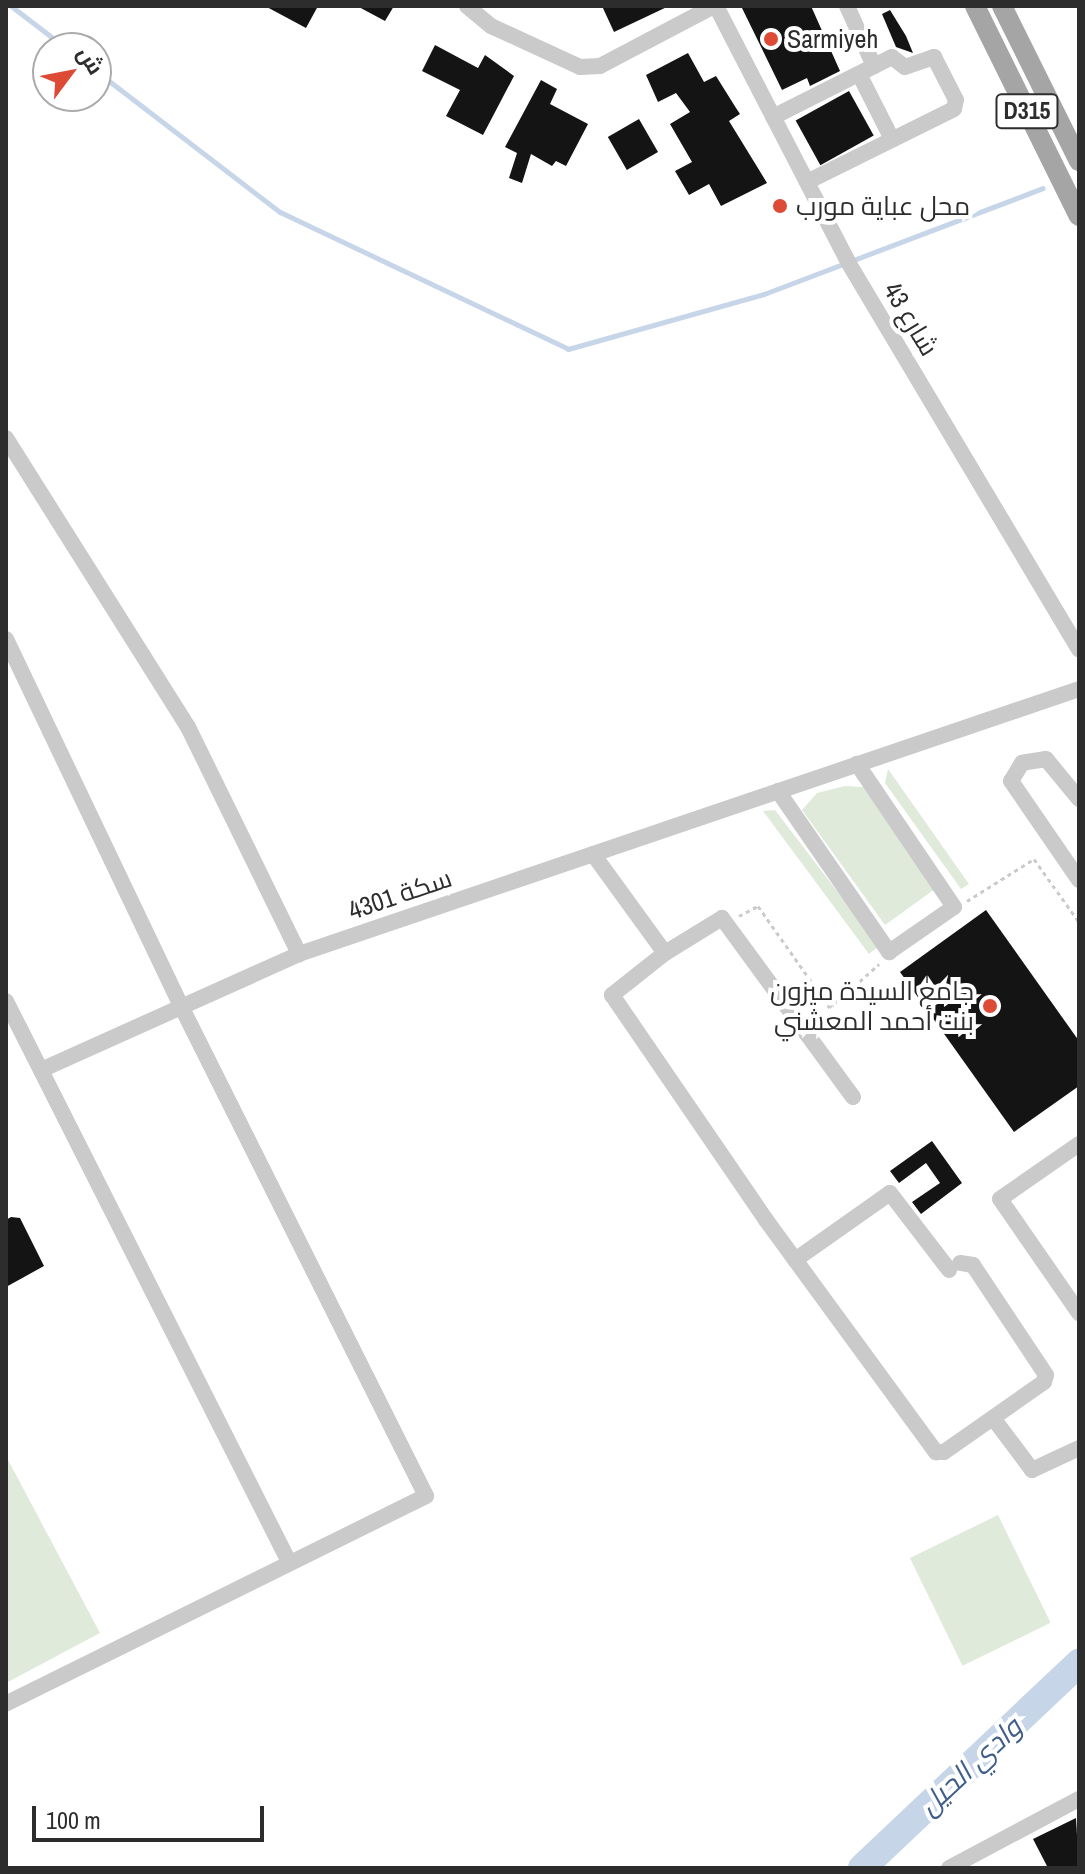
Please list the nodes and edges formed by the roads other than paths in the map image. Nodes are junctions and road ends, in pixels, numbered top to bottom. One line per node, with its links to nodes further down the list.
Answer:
1 (467, 6): 2 (street)
2 (715, 6): 8 (street, شارع 43)
3 (847, 6): 6 (street)
4 (975, 6): 12 (main road, D315)
5 (1002, 6): 10 (main road, D315)
6 (874, 66): 7 (street); 9 (street)
7 (859, 74): 8 (street); 9 (street)
8 (773, 117): 11 (street, شارع 43)
9 (892, 139): 11 (street)
10 (1079, 161)
11 (807, 182): 15 (street, شارع 43)
12 (1079, 216)
13 (6, 438): 23 (street)
14 (6, 639): 25 (street)
15 (1079, 649)
16 (1079, 689): 17 (street, سكة 4301)
17 (857, 764): 18 (street, سكة 4301); 18 (street)
18 (778, 791): 20 (street, سكة 4301)
19 (1079, 799): 21 (street)
20 (593, 854): 22 (street); 23 (street, سكة 4301)
21 (1079, 880)
22 (665, 953): 27 (street); 29 (street)
23 (299, 954): 25 (street, سكة 4301)
24 (6, 1001): 26 (street)
25 (180, 1004): 26 (street, سكة 4301); 33 (street)
26 (41, 1070): 33 (street)
27 (853, 1097)
28 (1079, 1144): 30 (street)
29 (795, 1260): 31 (street); 31 (street)
30 (1079, 1313)
31 (993, 1418): 32 (street)
32 (1079, 1448)
33 (288, 1560): 34 (street)
34 (6, 1704)
35 (1079, 1799): 36 (street)
36 (949, 1868)

